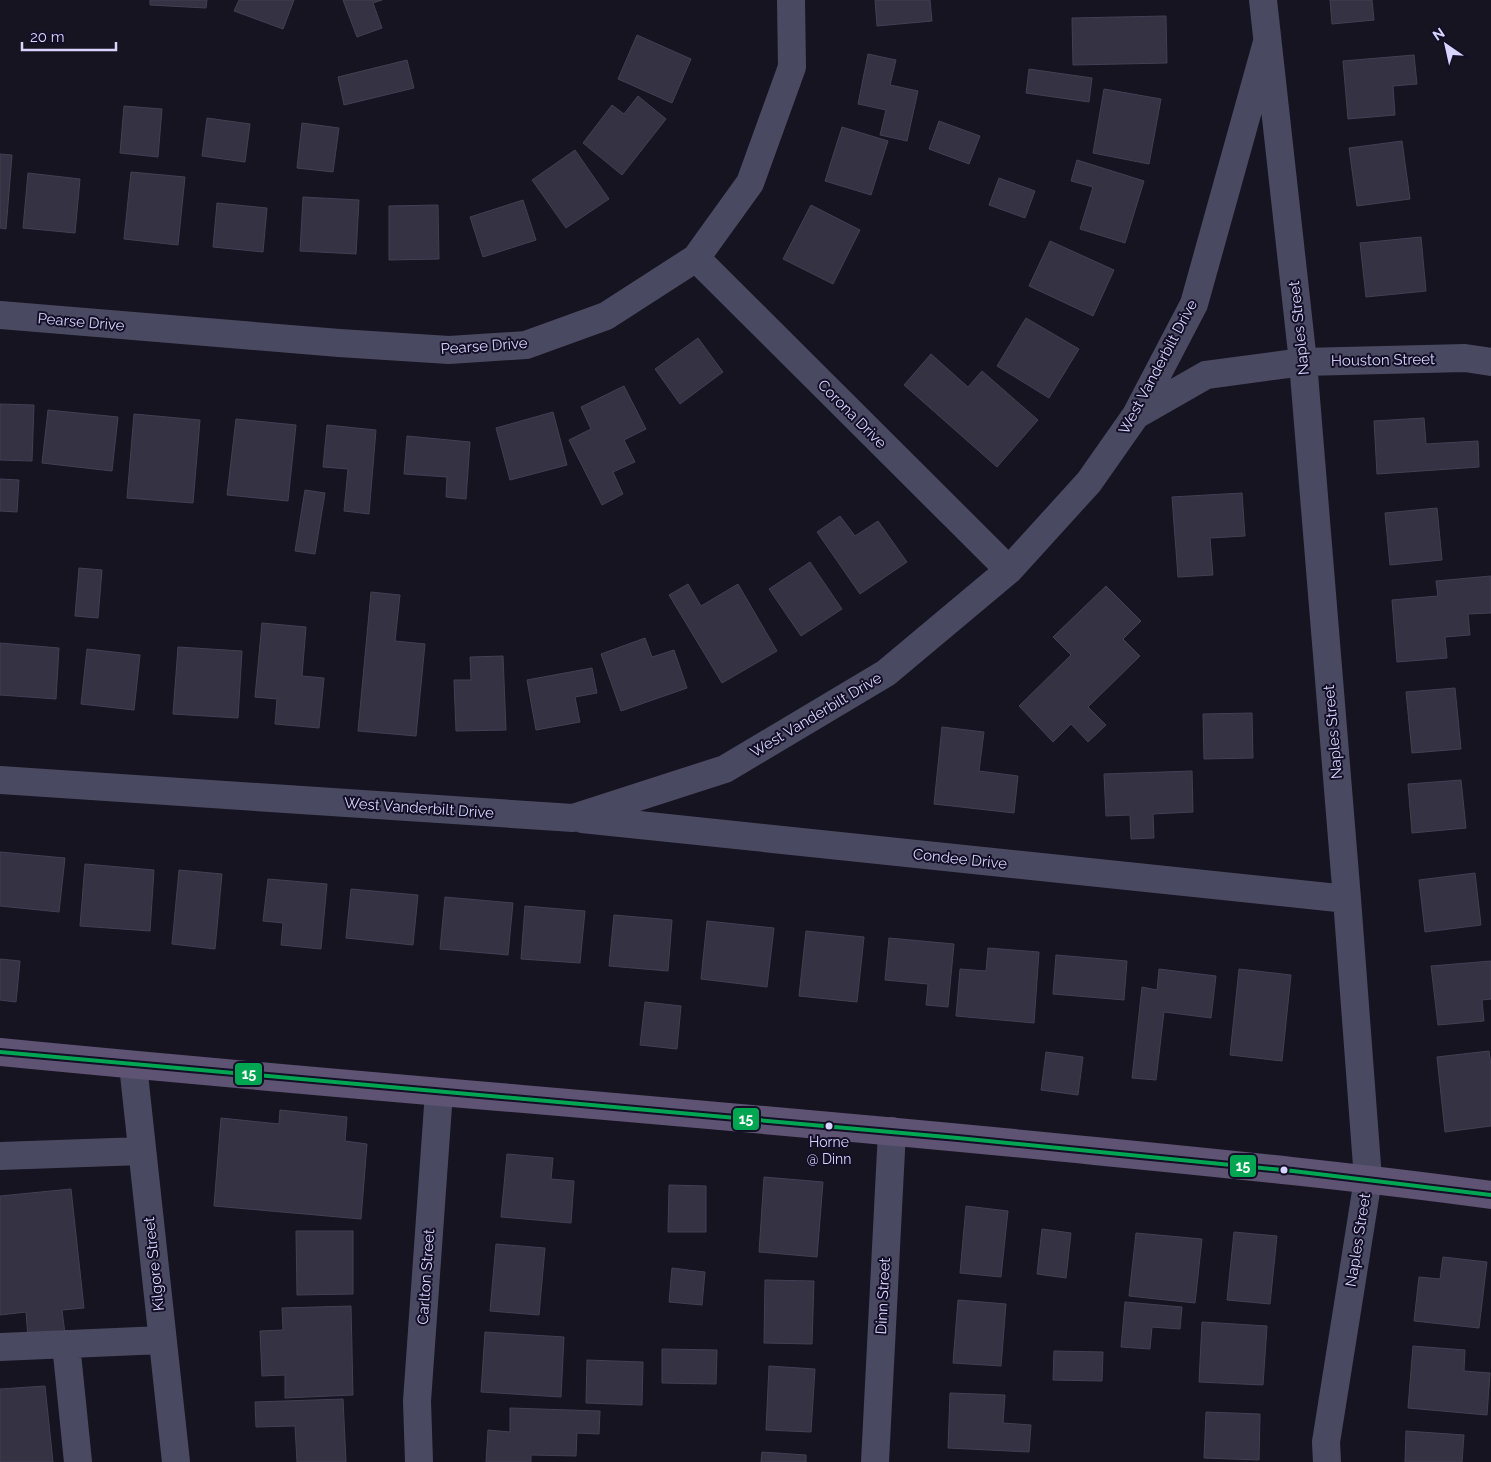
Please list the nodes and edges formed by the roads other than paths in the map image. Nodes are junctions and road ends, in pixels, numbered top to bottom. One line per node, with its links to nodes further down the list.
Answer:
1 (791, 0): 4 (street, Pearse Drive)
2 (1263, 0): 3 (street, Naples Street)
3 (1267, 42): 6 (street, Naples Street); 8 (street, West Vanderbilt Drive)
4 (696, 258): 5 (street, Pearse Drive); 9 (street, Corona Drive)
5 (0, 315)
6 (1303, 362): 7 (street, Houston Street); 8 (street, Houston Street); 12 (street, Naples Street)
7 (1491, 362)
8 (1136, 414): 9 (street, West Vanderbilt Drive)
9 (1009, 570): 11 (street, West Vanderbilt Drive)
10 (0, 780): 11 (street, West Vanderbilt Drive)
11 (573, 818): 12 (street, Condee Drive)
12 (1347, 899): 19 (street, Naples Street)
13 (0, 1052): 14 (main road)
14 (133, 1065): 15 (main road); 17 (street, Kilgore Street)
15 (439, 1092): 16 (main road); 26 (street, Carlton Street)
16 (892, 1131): 19 (main road); 27 (street, Dinn Street)
17 (142, 1151): 18 (street); 21 (street, Kilgore Street)
18 (0, 1156)
19 (1368, 1178): 20 (main road); 28 (street, Naples Street)
20 (1491, 1195)
21 (162, 1340): 22 (street); 25 (street, Kilgore Street)
22 (66, 1344): 23 (street); 24 (street)
23 (0, 1347)
24 (78, 1462)
25 (176, 1462)
26 (419, 1462)
27 (875, 1462)
28 (1327, 1462)

